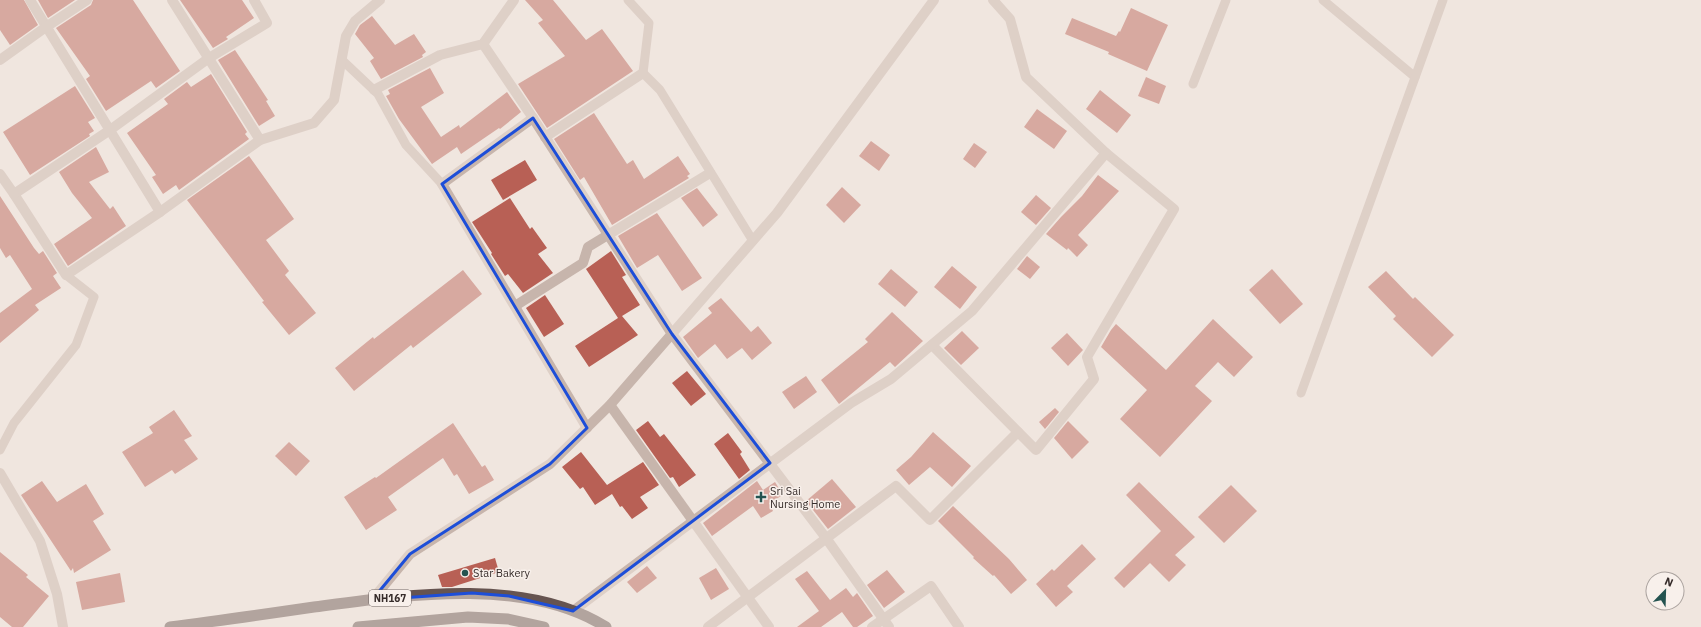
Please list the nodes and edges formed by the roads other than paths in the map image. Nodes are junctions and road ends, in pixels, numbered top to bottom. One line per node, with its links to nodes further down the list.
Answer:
1 (30, 0): 13 (street)
2 (87, 0): 13 (street)
3 (172, 0): 15 (street)
4 (254, 0): 15 (street)
5 (380, 0): 17 (street)
6 (514, 0): 14 (street)
7 (628, 0): 18 (lane)
8 (934, 0): 33 (street)
9 (992, 0): 26 (street)
10 (1226, 0): 20 (lane)
11 (1323, 0): 19 (lane)
12 (1442, 0): 19 (lane)
13 (46, 27): 16 (street); 23 (street)
14 (483, 44): 21 (street); 22 (street)
15 (209, 58): 23 (street); 25 (street)
16 (0, 60)
17 (342, 60): 21 (lane); 25 (street)
18 (643, 73): 24 (street); 27 (lane)
19 (1415, 78): 38 (lane)
20 (1193, 84)
21 (374, 90): 29 (lane)
22 (533, 118): 24 (street); 29 (street)
23 (110, 130): 30 (street); 31 (street)
24 (544, 137): 32 (street)
25 (260, 140): 31 (street)
26 (1106, 153): 37 (street); 41 (street)
27 (710, 173): 32 (street); 33 (lane)
28 (0, 174): 30 (street)
29 (442, 184): 35 (street)
30 (14, 194): 34 (street)
31 (160, 212): 34 (street)
32 (608, 235): 35 (street); 36 (street)
33 (753, 241): 36 (street)
34 (66, 275): 42 (lane)
35 (515, 306): 40 (street)
36 (672, 334): 39 (street); 43 (street)
37 (932, 345): 41 (street); 43 (street)
38 (1301, 393)
39 (610, 405): 40 (street); 45 (street)
40 (587, 428): 48 (street)
41 (1018, 432): 46 (street)
42 (0, 450)
43 (770, 463): 45 (street); 46 (street)
44 (0, 473): 53 (street)
45 (693, 520): 47 (street); 49 (street)
46 (826, 538): 47 (street); 52 (street)
47 (748, 597): 58 (street); 59 (street)
48 (372, 600): 49 (highway, NH167); 50 (highway, NH167)
49 (573, 611): 57 (highway, NH167)
50 (233, 623): 54 (highway, NH167)
51 (508, 623): 55 (highway, NH167); 56 (highway, NH167)
52 (886, 623): 60 (street); 61 (street)
53 (63, 627)
54 (170, 627)
55 (358, 627)
56 (544, 627)
57 (606, 627)
58 (708, 627)
59 (769, 627)
60 (872, 627)
61 (959, 627)

